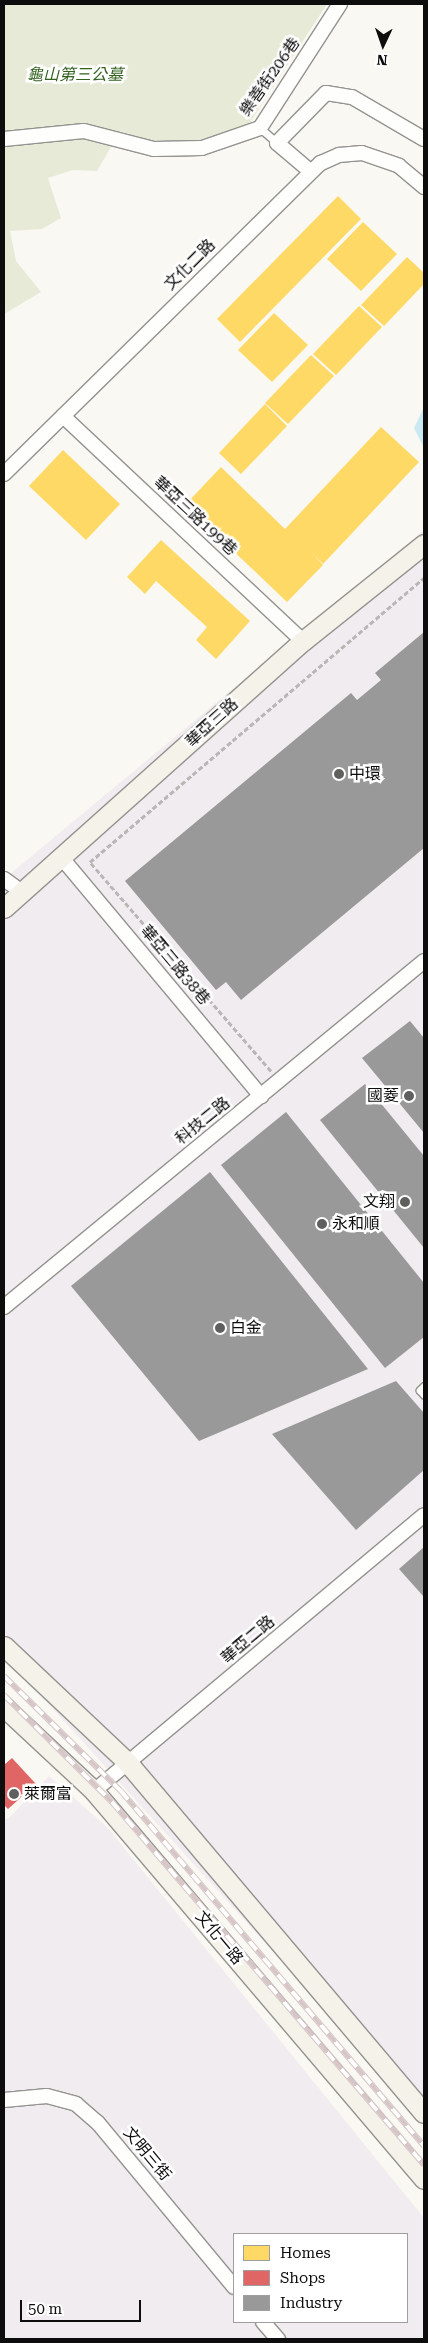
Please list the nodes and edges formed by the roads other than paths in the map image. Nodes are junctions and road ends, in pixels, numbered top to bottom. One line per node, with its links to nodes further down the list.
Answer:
1 (340, 4): 2 (street, 樂善街206巷)
2 (260, 128): 3 (street, 樂善街206巷); 5 (lane)
3 (4, 139)
4 (424, 139): 5 (street)
5 (277, 143): 6 (street)
6 (310, 171): 7 (street, 文化二路); 8 (street, 文化二路)
7 (424, 187)
8 (63, 416): 9 (street, 文化二路); 11 (street, 華亞三路199巷)
9 (4, 474)
10 (424, 544): 11 (street, 華亞三路)
11 (303, 641): 12 (street, 華亞三路)
12 (61, 857): 14 (street, 華亞三路); 17 (street, 華亞三路38巷)
13 (4, 879): 14 (street)
14 (22, 892): 15 (street, 華亞三路)
15 (4, 908)
16 (424, 961): 17 (street, 科技二路)
17 (261, 1096): 18 (street, 科技二路)
18 (4, 1307)
19 (424, 1386): 20 (lane)
20 (424, 1396)
21 (424, 1515): 24 (street, 華亞二路)
22 (4, 1646): 24 (street)
23 (4, 1707): 25 (street, 文化一路)
24 (128, 1763): 25 (street, 華亞二路); 27 (street)
25 (94, 1791): 28 (street, 文化一路)
26 (4, 2100): 29 (street, 文明三街)
27 (424, 2114)
28 (424, 2179)
29 (233, 2286)
30 (264, 2323): 31 (street)
31 (278, 2339)

